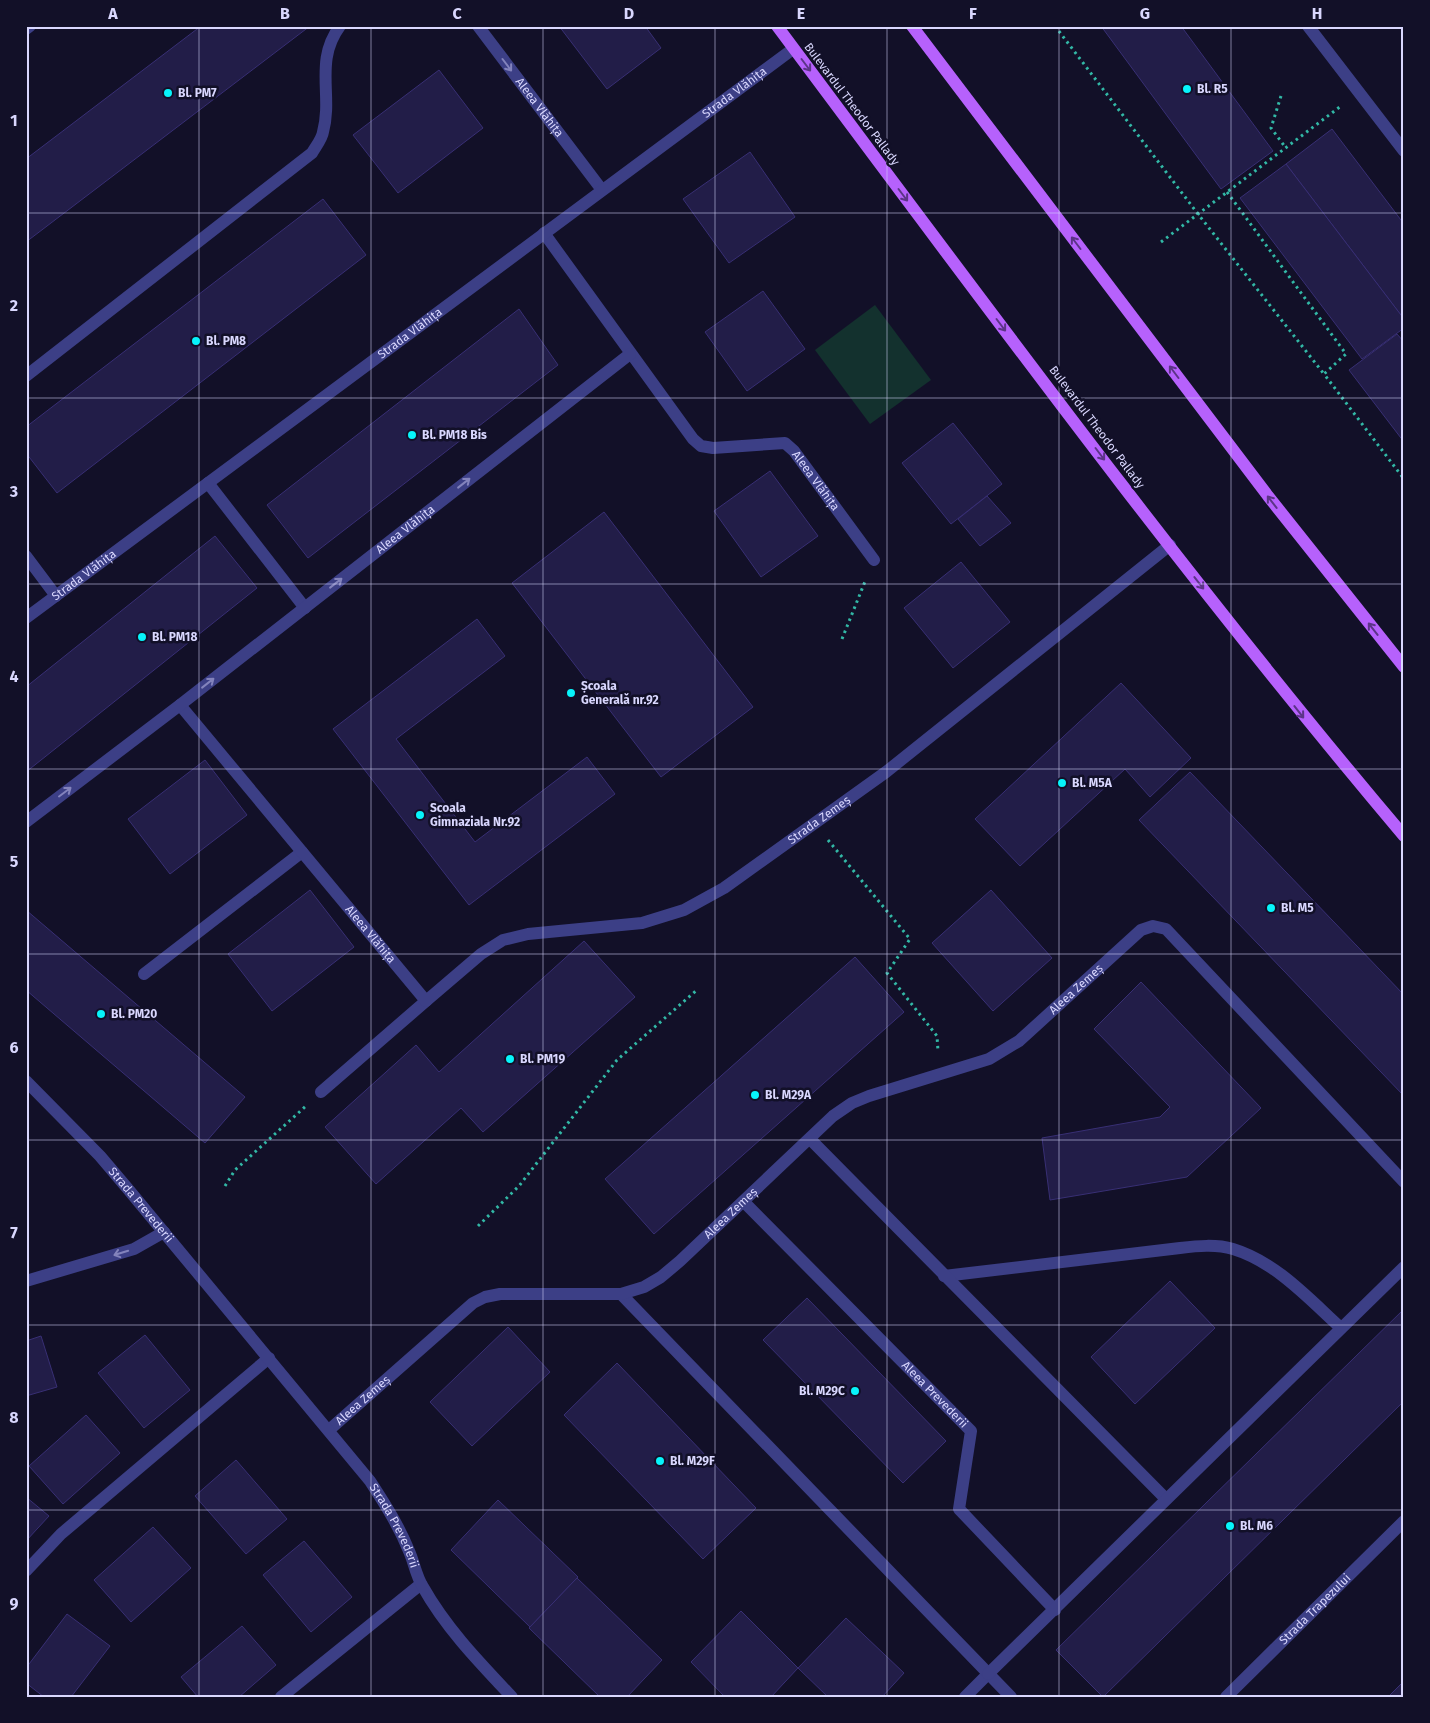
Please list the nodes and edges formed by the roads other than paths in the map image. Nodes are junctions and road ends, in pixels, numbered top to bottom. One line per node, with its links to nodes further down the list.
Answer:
1 (30, 26): 7 (street)
2 (340, 26): 13 (street)
3 (478, 26): 10 (street, Aleea Vlăhița, one-way to 10)
4 (776, 26): 8 (main road, Bulevardul Theodor Pallady)
5 (912, 26): 21 (main road, one-way to 5)
6 (1308, 26): 9 (street)
7 (26, 29)
8 (793, 49): 10 (street, Strada Vlăhița); 15 (main road, Bulevardul Theodor Pallady, one-way to 15)
9 (1404, 150)
10 (602, 190): 11 (street, Strada Vlăhița)
11 (544, 233): 12 (street, Aleea Vlăhița); 14 (street, Strada Vlăhița)
12 (630, 354): 17 (street, Aleea Vlăhița); 19 (street, Aleea Vlăhița, one-way to 12)
13 (26, 376)
14 (208, 483): 18 (street, Strada Vlăhița); 19 (street)
15 (1170, 545): 24 (main road, Bulevardul Theodor Pallady, one-way to 24); 27 (street, Strada Zemeș)
16 (26, 556): 18 (street)
17 (874, 560)
18 (56, 596): 20 (street, Strada Vlăhița)
19 (305, 608): 22 (street, Aleea Vlăhița, one-way to 19)
20 (26, 618)
21 (1404, 667)
22 (180, 706): 23 (street, Aleea Vlăhița, one-way to 22); 25 (street, Aleea Vlăhița)
23 (26, 822)
24 (1404, 836)
25 (302, 852): 26 (street); 27 (street, Aleea Vlăhița)
26 (144, 974)
27 (426, 1000): 29 (street, Strada Zemeș)
28 (26, 1081): 33 (street, Strada Prevederii)
29 (321, 1092)
30 (810, 1139): 31 (street, Aleea Zemeș); 32 (street, Aleea Zemeș); 35 (street)
31 (1404, 1182)
32 (744, 1202): 37 (street, Aleea Zemeș); 45 (street, Aleea Prevederii)
33 (164, 1232): 36 (street, one-way to 36); 39 (street, Strada Prevederii)
34 (1404, 1267): 38 (street)
35 (944, 1276): 38 (street); 41 (street)
36 (26, 1281)
37 (621, 1294): 40 (street, Aleea Zemeș); 46 (street)
38 (1341, 1328): 41 (street)
39 (269, 1358): 40 (street, Strada Prevederii); 43 (street)
40 (329, 1430): 44 (street, Strada Prevederii)
41 (1166, 1499): 45 (street)
42 (1404, 1521): 51 (street, Strada Trapezului)
43 (26, 1572)
44 (421, 1584): 47 (street); 48 (street, Strada Prevederii)
45 (1055, 1610): 46 (street)
46 (988, 1674): 49 (street); 50 (street)
47 (281, 1697)
48 (512, 1697)
49 (965, 1697)
50 (1011, 1697)
51 (1226, 1697)

